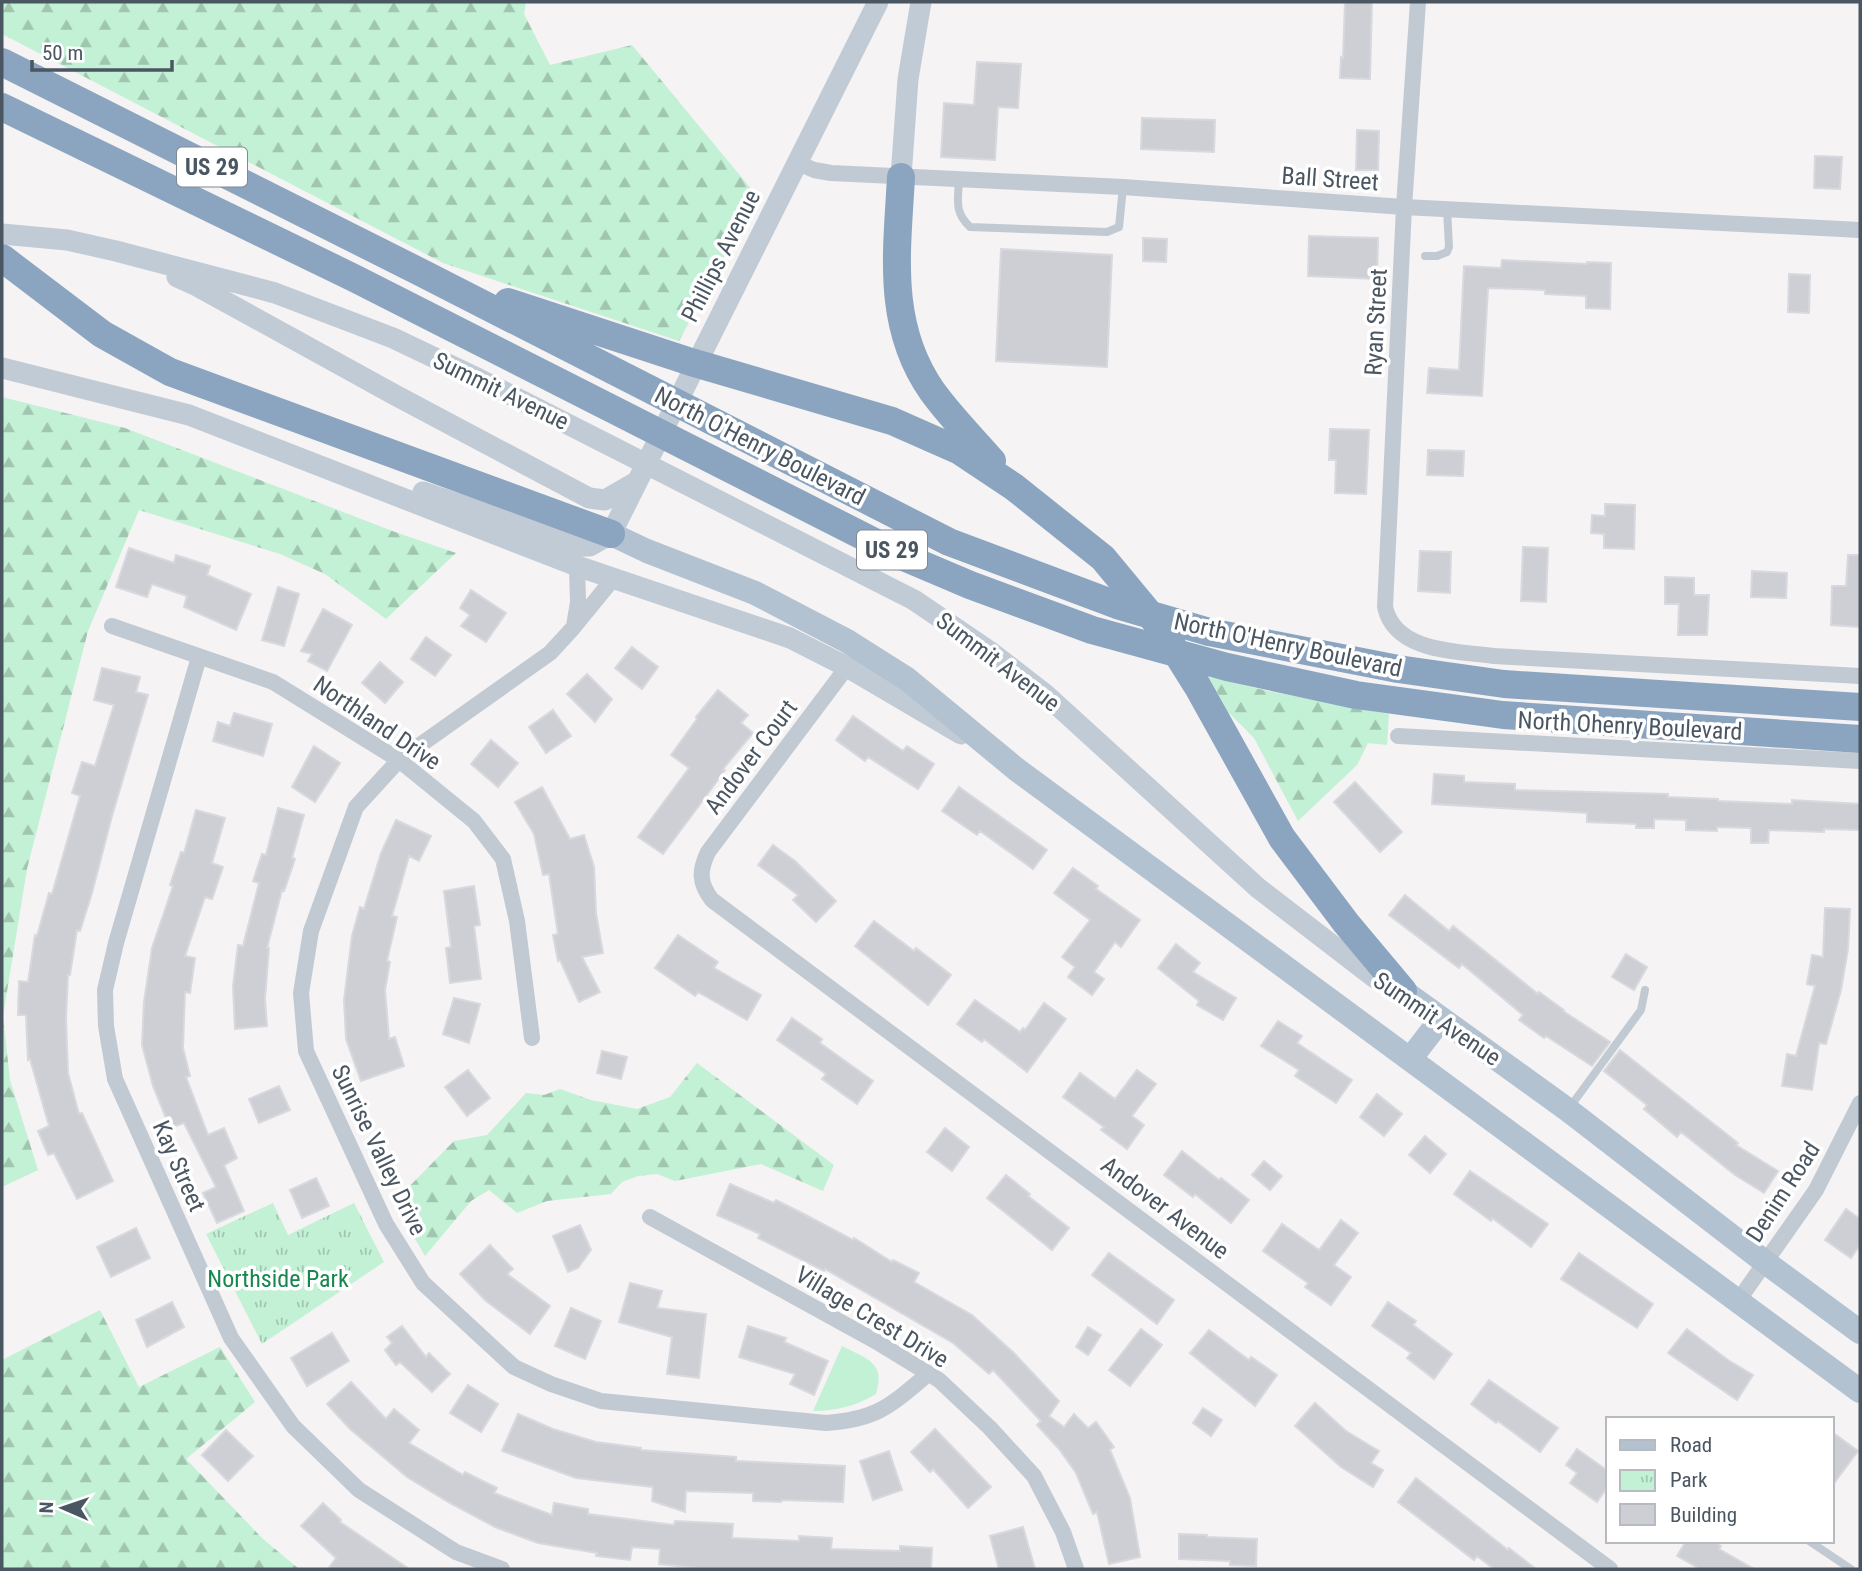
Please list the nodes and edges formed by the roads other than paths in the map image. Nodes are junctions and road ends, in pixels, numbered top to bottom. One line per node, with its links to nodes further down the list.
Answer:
1 (878, 2): 6 (main road, Phillips Avenue)
2 (920, 2): 7 (main road)
3 (1418, 2): 10 (street, Ryan Street)
4 (2, 62): 17 (highway, North O'Henry Boulevard / US 29)
5 (2, 107): 32 (highway, North O'Henry Boulevard / US 29)
6 (798, 163): 7 (street, Ball Street); 20 (main road, Phillips Avenue)
7 (901, 177): 8 (street, Ball Street); 21 (highway)
8 (959, 180): 9 (street, Ball Street); 9 (lane)
9 (1123, 187): 10 (street, Ball Street)
10 (1404, 207): 11 (street, Ball Street); 29 (street, Ryan Street)
11 (1447, 209): 12 (street, Ball Street); 15 (lane)
12 (1860, 230)
13 (2, 234): 14 (main road, Summit Avenue)
14 (116, 251): 20 (main road); 38 (main road, Summit Avenue)
15 (1425, 256)
16 (11, 266): 22 (highway)
17 (422, 273): 21 (highway); 30 (highway, North O'Henry Boulevard / US 29)
18 (2, 368): 19 (main road, Summit Avenue)
19 (359, 482): 22 (main road); 23 (main road, Summit Avenue)
20 (636, 482): 22 (main road, Phillips Avenue)
21 (1014, 487): 38 (highway)
22 (611, 534): 35 (main road, Summit Avenue)
23 (577, 566): 24 (main road, Summit Avenue); 26 (street)
24 (613, 579): 26 (street, Sunrise Valley Drive); 28 (main road, Summit Avenue)
25 (112, 626): 27 (street, Northland Drive)
26 (573, 628): 33 (street, Sunrise Valley Drive)
27 (199, 657): 33 (street, Northland Drive); 51 (street, Kay Street)
28 (847, 667): 35 (main road, Summit Avenue); 36 (street, Andover Court)
29 (1860, 676)
30 (1860, 707)
31 (1398, 736): 34 (street, North Ohenry Boulevard)
32 (1860, 739)
33 (399, 760): 40 (street, Northland Drive); 48 (street, Sunrise Valley Drive)
34 (1860, 761)
35 (1016, 769): 41 (main road, Summit Avenue)
36 (700, 878): 53 (street, Andover Avenue)
37 (1645, 990): 43 (lane)
38 (1403, 991): 39 (main road, Summit Avenue)
39 (1441, 1020): 41 (main road); 43 (main road, Summit Avenue)
40 (533, 1038)
41 (1411, 1058): 46 (main road, Summit Avenue)
42 (1860, 1103): 45 (street, Denim Road)
43 (1568, 1110): 45 (main road, Summit Avenue)
44 (650, 1217): 48 (street, Village Crest Drive)
45 (1765, 1262): 46 (street, Denim Road); 47 (main road, Summit Avenue)
46 (1738, 1301): 49 (main road, Summit Avenue)
47 (1860, 1332)
48 (928, 1374): 52 (street, Village Crest Drive)
49 (1860, 1391)
50 (1812, 1543): 54 (lane)
51 (502, 1569)
52 (1076, 1569)
53 (1610, 1569)
54 (1851, 1569)

